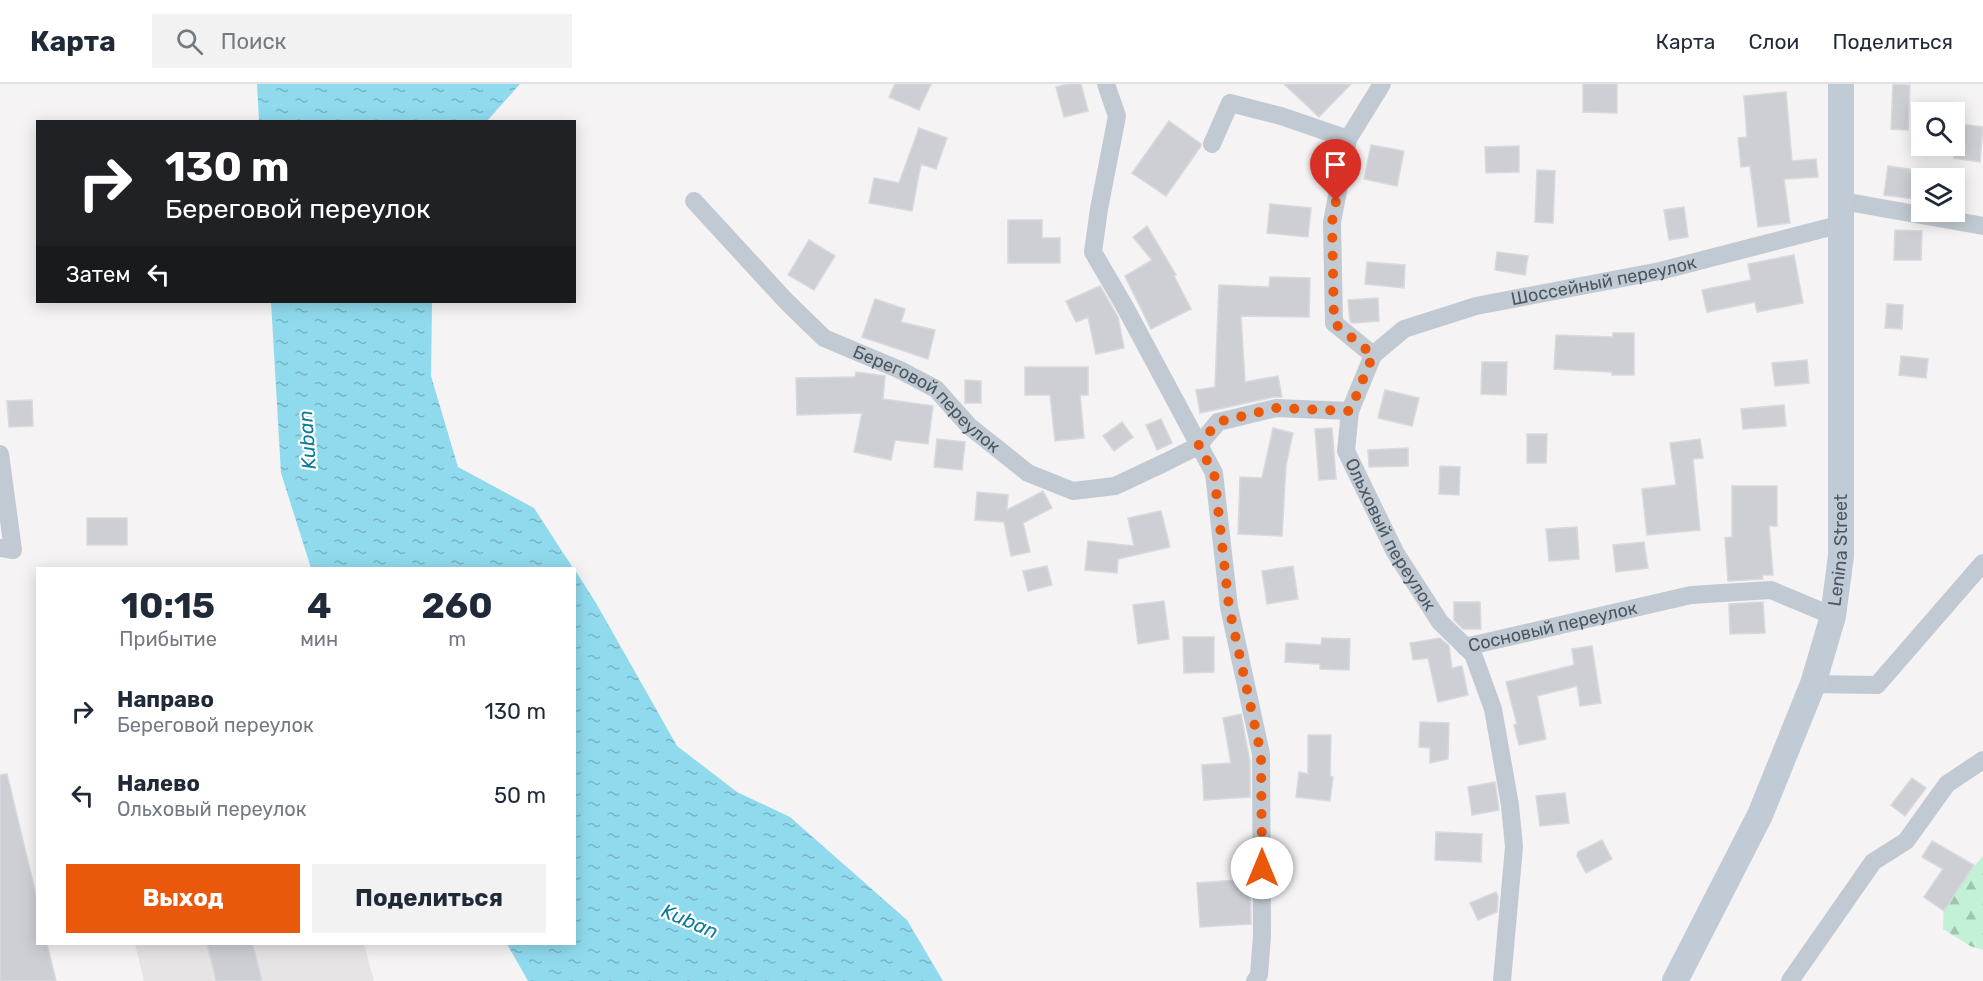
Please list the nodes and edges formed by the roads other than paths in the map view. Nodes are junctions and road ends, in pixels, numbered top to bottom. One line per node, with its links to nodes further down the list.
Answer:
1 (1106, 84): 11 (street)
2 (1382, 84): 4 (street)
3 (1841, 84): 7 (main road, Lenina Street)
4 (1348, 138): 5 (street); 9 (street)
5 (1212, 144)
6 (694, 201): 11 (street, Береговой переулок)
7 (1842, 213): 8 (street, Шоссейный переулок); 9 (street, Шоссейный переулок); 15 (main road, Lenina Street)
8 (1983, 226)
9 (1373, 355): 10 (street, Ольховый переулок)
10 (1350, 411): 11 (street, Береговой переулок); 16 (street, Ольховый переулок)
11 (1198, 446): 19 (street)
12 (0, 454): 13 (street)
13 (7, 549)
14 (1983, 563): 17 (street)
15 (1833, 616): 16 (street, Сосновый переулок); 17 (main road, Lenina Street)
16 (1465, 647): 20 (street, Сосновый переулок)
17 (1813, 684): 21 (main road, Lenina Street)
18 (1983, 760): 22 (street)
19 (1255, 981)
20 (1502, 981)
21 (1675, 981)
22 (1790, 981)

